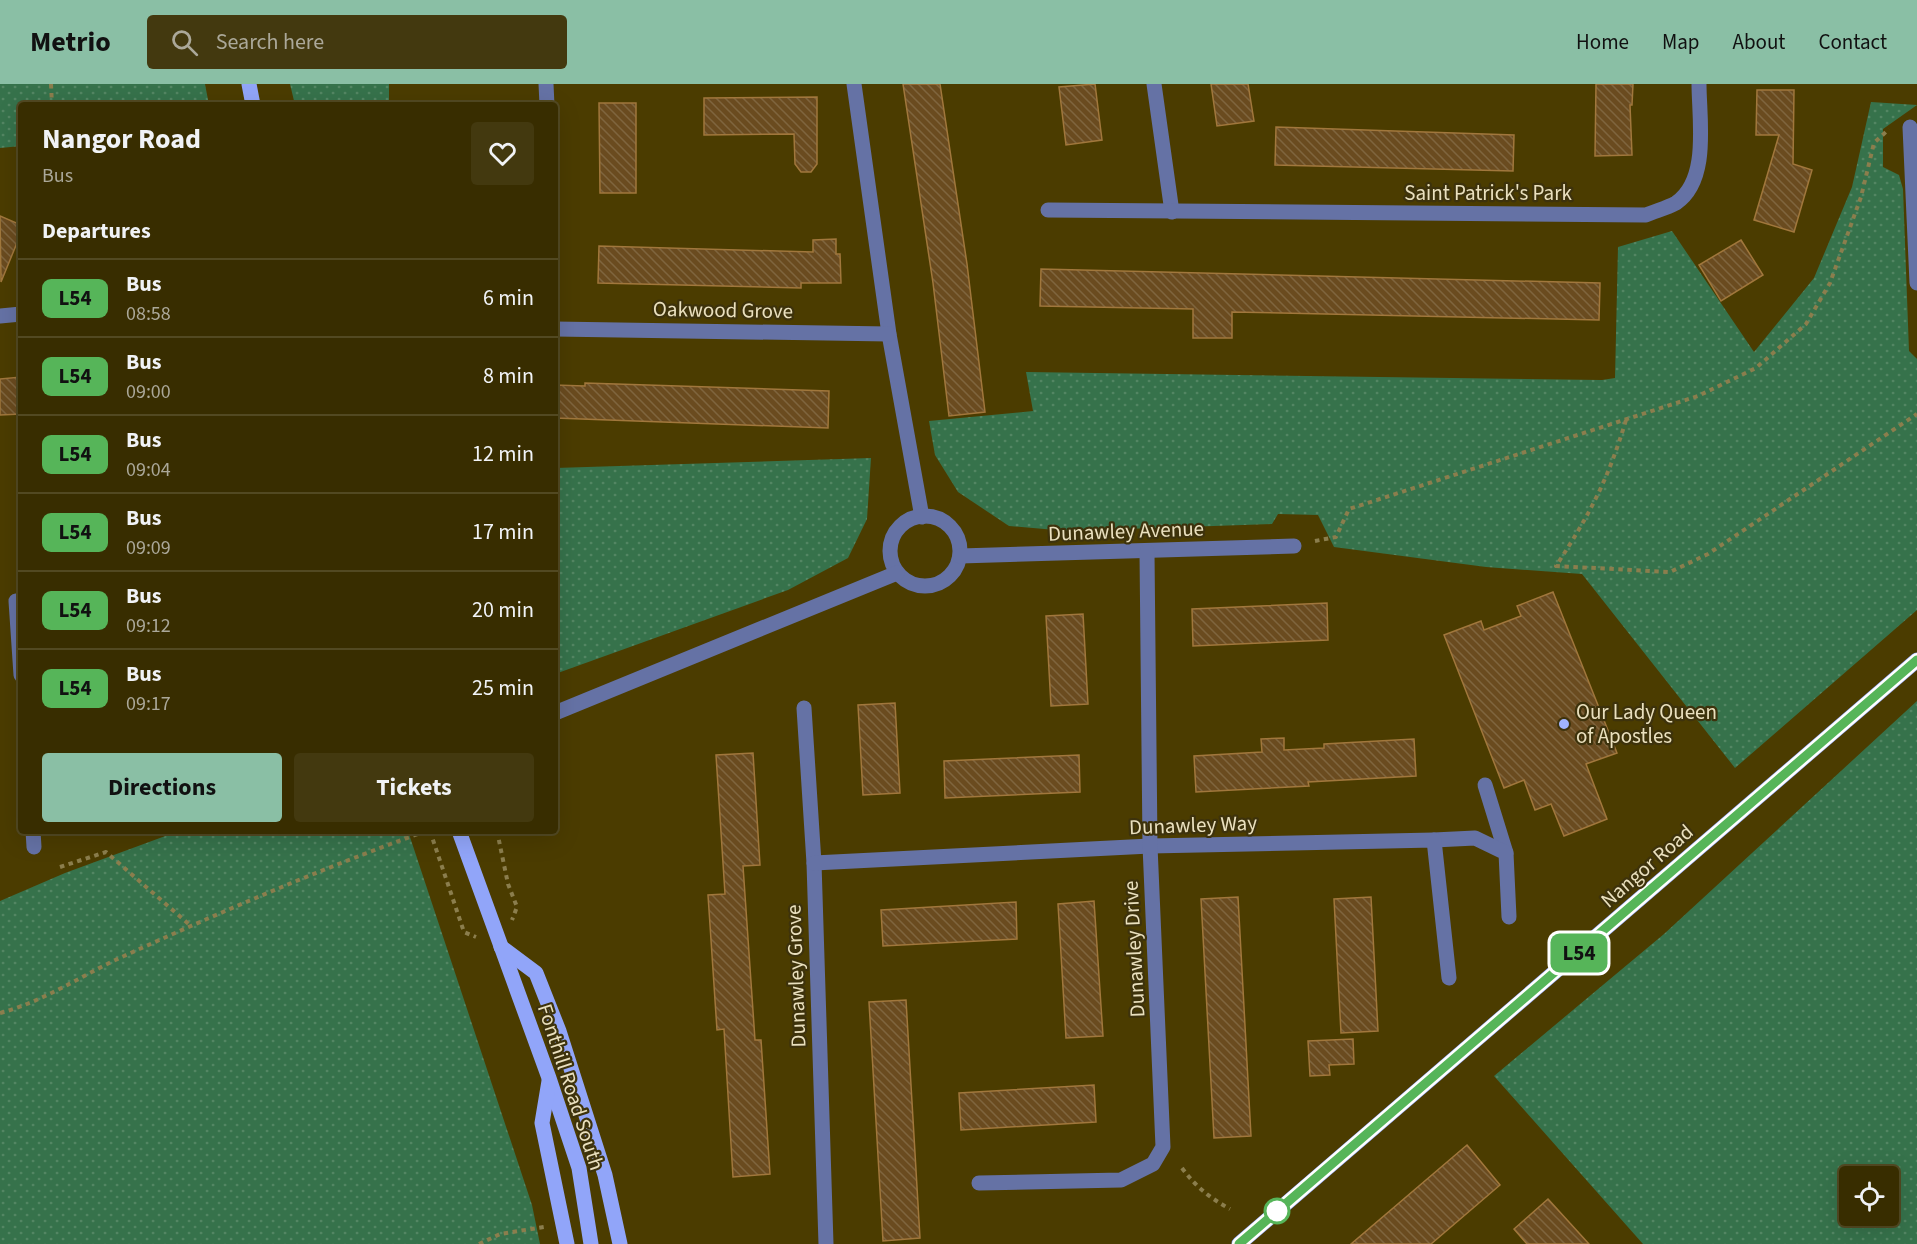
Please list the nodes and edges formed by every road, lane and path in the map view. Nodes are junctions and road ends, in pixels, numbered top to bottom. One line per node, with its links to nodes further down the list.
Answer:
1 (51, 84): 7 (path)
2 (249, 84): 8 (main road)
3 (546, 84): 9 (street)
4 (854, 84): 17 (street)
5 (1154, 84): 12 (street)
6 (1699, 84): 12 (street, Saint Patrick's Park)
7 (52, 102)
8 (252, 102)
9 (547, 102)
10 (1902, 126): 13 (street); 19 (path)
11 (1048, 210): 12 (street, Saint Patrick's Park)
12 (1172, 212)
13 (1917, 283)
14 (18, 314): 15 (street)
15 (0, 316)
16 (558, 329): 17 (street, Oakwood Grove)
17 (889, 334): 20 (street)
18 (1917, 414): 19 (path)
19 (1626, 420): 21 (path)
20 (922, 517): 24 (street); 25 (street)
21 (1315, 541)
22 (1294, 546): 23 (street, Dunawley Avenue)
23 (1147, 552): 24 (street, Dunawley Avenue); 37 (street, Dunawley Drive)
24 (960, 556): 25 (street)
25 (897, 573): 30 (street)
26 (18, 600): 27 (street)
27 (0, 602)
28 (1917, 660): 56 (main road, Nangor Road)
29 (804, 708): 39 (street, Dunawley Grove)
30 (558, 711)
31 (1485, 784): 38 (street)
32 (418, 834): 42 (path)
33 (431, 834): 43 (path)
34 (460, 834): 43 (main road, Fonthill Road South)
35 (498, 834): 43 (path)
36 (1434, 840): 37 (street, Dunawley Way); 38 (street, Dunawley Way); 44 (street)
37 (1150, 846): 39 (street, Dunawley Way); 48 (street, Dunawley Drive)
38 (1506, 853): 41 (street)
39 (814, 863): 55 (street, Dunawley Grove)
40 (60, 867): 42 (path)
41 (1509, 917)
42 (191, 926): 45 (path)
43 (501, 946): 46 (main road, Fonthill Road South); 54 (main road)
44 (1449, 978)
45 (0, 1013)
46 (549, 1078): 50 (main road); 53 (main road, Fonthill Road South)
47 (1182, 1168): 49 (path)
48 (979, 1183)
49 (1230, 1209)
50 (564, 1224): 51 (path); 52 (main road)
51 (478, 1244)
52 (567, 1244)
53 (591, 1244)
54 (620, 1244)
55 (826, 1244)
56 (1239, 1244)

